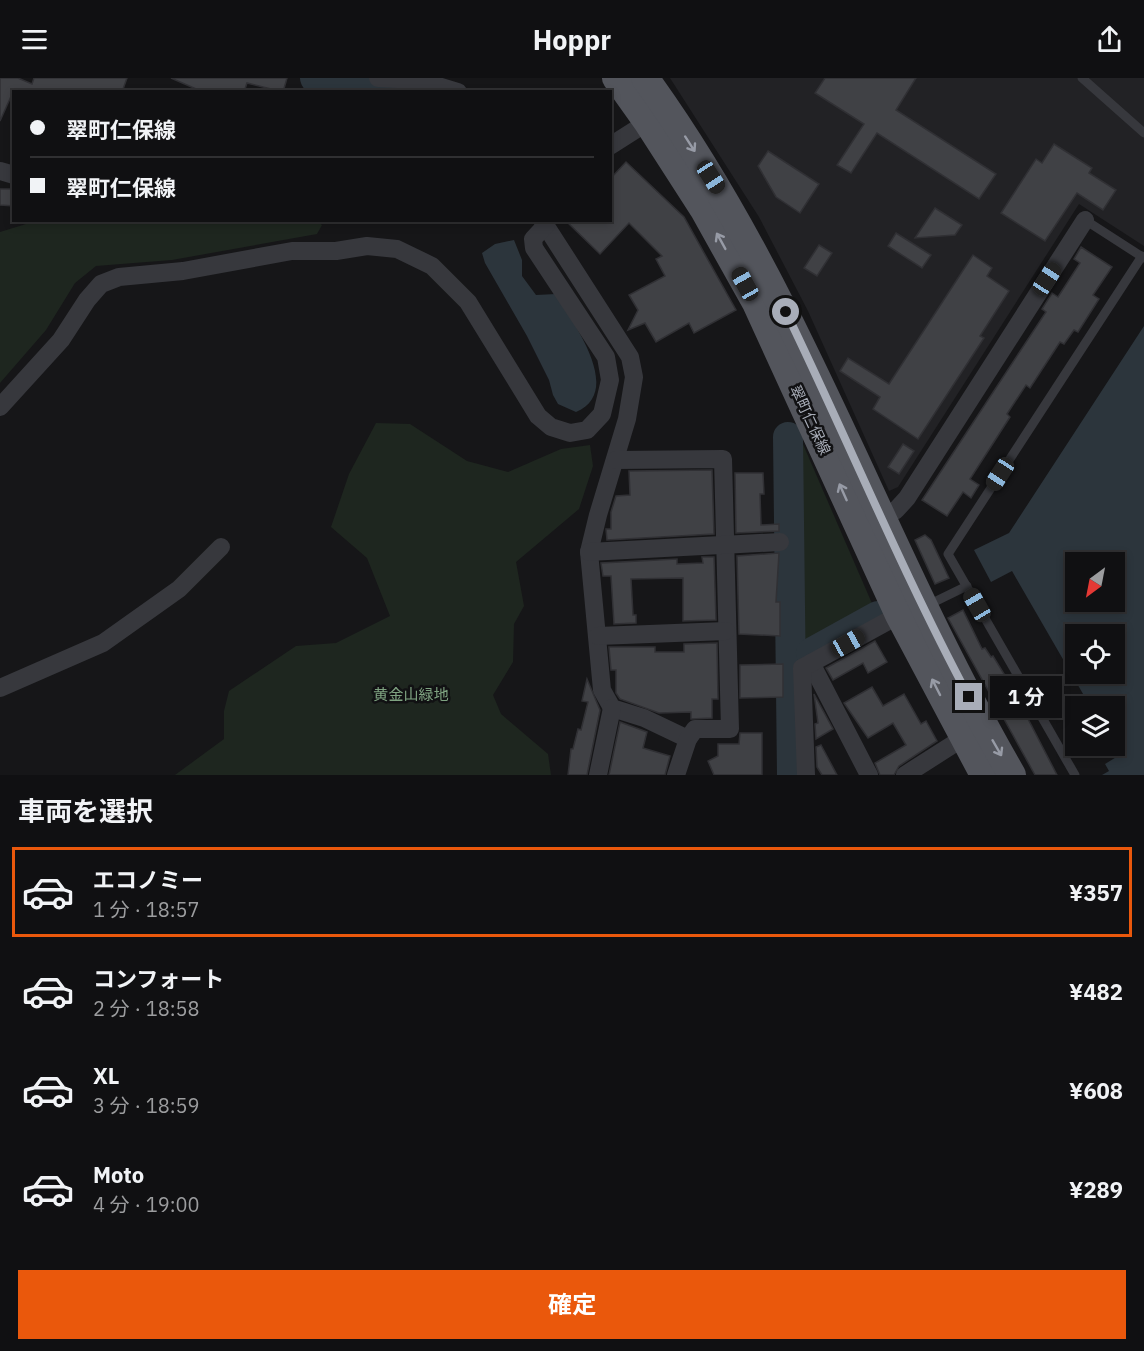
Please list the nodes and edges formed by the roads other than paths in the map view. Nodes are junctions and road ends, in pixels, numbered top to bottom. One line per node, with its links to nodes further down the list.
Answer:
1 (378, 78): 5 (street)
2 (616, 78): 6 (main road, 翠町仁保線)
3 (645, 78): 6 (main road, 翠町仁保線)
4 (1082, 78): 7 (lane)
5 (451, 90)
6 (658, 115): 8 (street); 14 (main road, 翠町仁保線)
7 (1140, 130)
8 (612, 145)
9 (1085, 220): 11 (lane); 14 (street)
10 (544, 223): 12 (street); 13 (street)
11 (1143, 257): 19 (lane)
12 (0, 407)
13 (616, 460): 16 (street); 18 (street)
14 (871, 524): 20 (main road, 翠町仁保線)
15 (780, 542): 16 (street)
16 (726, 544): 18 (street); 21 (street)
17 (221, 547): 24 (street)
18 (589, 552): 22 (street)
19 (967, 586): 20 (lane); 35 (lane)
20 (911, 611): 23 (street); 26 (main road, 翠町仁保線, one-way to 20); 34 (main road, 翠町仁保線, one-way to 34)
21 (726, 631): 22 (street); 27 (street)
22 (598, 636): 25 (street)
23 (811, 663): 30 (street); 31 (street)
24 (0, 688)
25 (612, 708): 27 (street); 28 (street)
26 (963, 738): 32 (street); 33 (main road, 翠町仁保線)
27 (688, 739): 29 (street)
28 (597, 775)
29 (676, 775)
30 (806, 775)
31 (869, 775)
32 (905, 775)
33 (984, 775)
34 (1012, 775)
35 (1075, 775)

